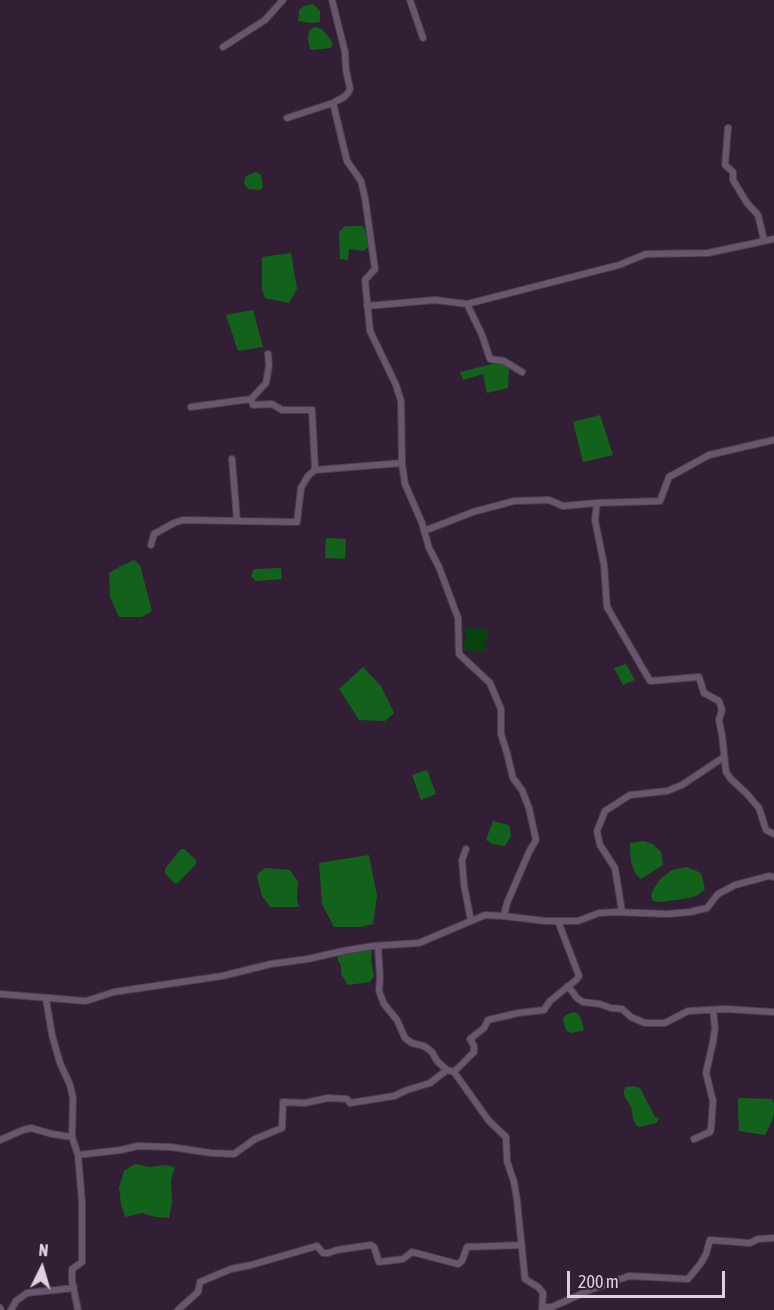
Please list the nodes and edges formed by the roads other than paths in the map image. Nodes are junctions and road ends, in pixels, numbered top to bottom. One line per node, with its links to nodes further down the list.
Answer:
1 (283, 0): 5 (street)
2 (332, 0): 6 (street)
3 (410, 0): 4 (street)
4 (423, 38)
5 (223, 47)
6 (333, 103): 7 (street); 12 (street)
7 (287, 118)
8 (728, 128): 10 (street)
9 (774, 239): 10 (street)
10 (764, 240): 11 (street)
11 (467, 304): 12 (street); 14 (street)
12 (367, 306): 19 (street)
13 (268, 354): 15 (street)
14 (522, 372)
15 (251, 399): 16 (street); 20 (street)
16 (191, 407)
17 (774, 440): 21 (street)
18 (232, 459): 22 (street)
19 (402, 463): 20 (street); 23 (street)
20 (315, 470): 22 (street)
21 (597, 503): 23 (street); 25 (street)
22 (237, 520): 24 (street)
23 (424, 531): 30 (street)
24 (151, 545)
25 (724, 757): 26 (street); 29 (street)
26 (774, 834)
27 (466, 849): 31 (street)
28 (774, 877): 29 (street)
29 (622, 912): 32 (street)
30 (504, 916): 31 (street); 32 (street)
31 (471, 921): 33 (street)
32 (558, 921): 34 (street)
33 (378, 946): 36 (street); 39 (street)
34 (568, 986): 37 (street); 39 (street)
35 (0, 994): 36 (street)
36 (46, 999): 40 (street)
37 (713, 1010): 38 (street); 41 (street)
38 (774, 1012)
39 (451, 1071): 43 (street); 45 (street)
40 (72, 1137): 42 (street); 43 (street)
41 (694, 1139)
42 (0, 1140)
43 (78, 1155): 46 (street)
44 (774, 1238): 47 (street)
45 (522, 1245): 47 (street); 50 (street)
46 (74, 1288): 48 (street); 49 (street)
47 (542, 1308)
48 (11, 1310)
49 (78, 1310)
50 (178, 1310)

